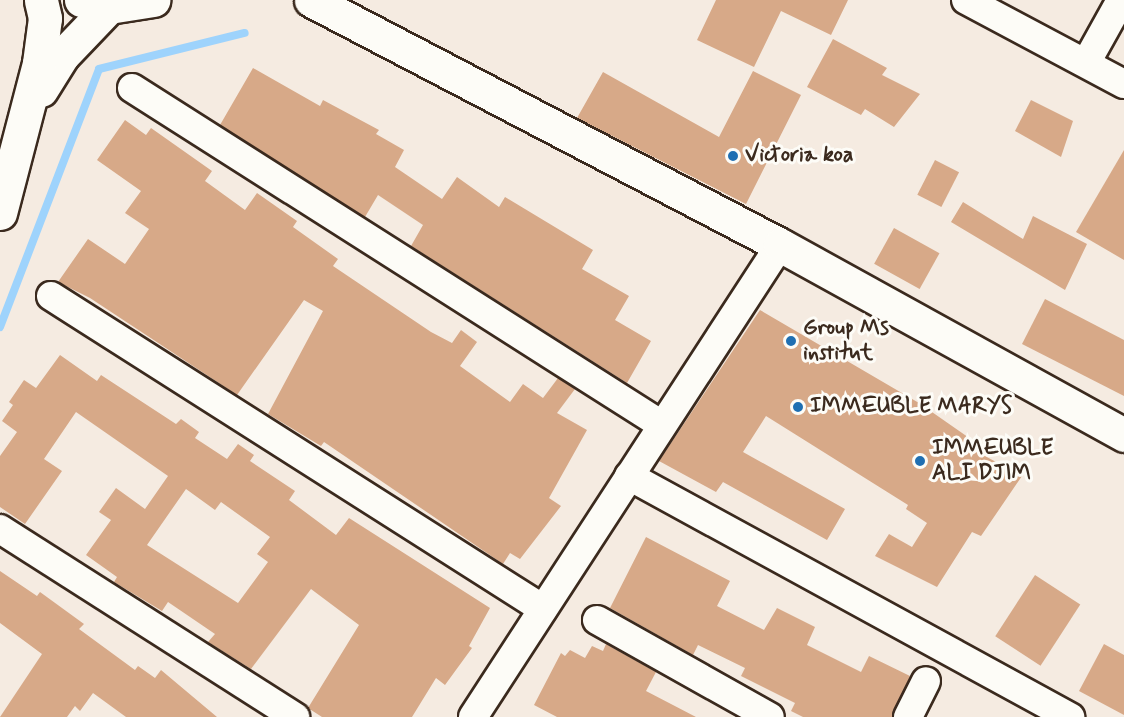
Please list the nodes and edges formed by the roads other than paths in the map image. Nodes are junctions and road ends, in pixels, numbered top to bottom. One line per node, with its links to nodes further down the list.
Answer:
1 (41, 0): 10 (street)
2 (153, 0): 6 (street)
3 (311, 0): 12 (street)
4 (966, 0): 7 (street)
5 (1121, 0): 7 (street)
6 (95, 4): 10 (street)
7 (1086, 63): 8 (street)
8 (1124, 84)
9 (132, 88): 14 (street)
10 (23, 136): 11 (street)
11 (0, 213)
12 (780, 245): 14 (street); 15 (street)
13 (51, 296): 18 (street)
14 (662, 425): 16 (street)
15 (1124, 435)
16 (629, 476): 18 (street); 25 (street)
17 (0, 529): 21 (street)
18 (543, 609): 22 (street)
19 (597, 620): 23 (street)
20 (926, 681): 24 (street)
21 (295, 717)
22 (473, 717)
23 (770, 717)
24 (908, 717)
25 (1070, 717)

